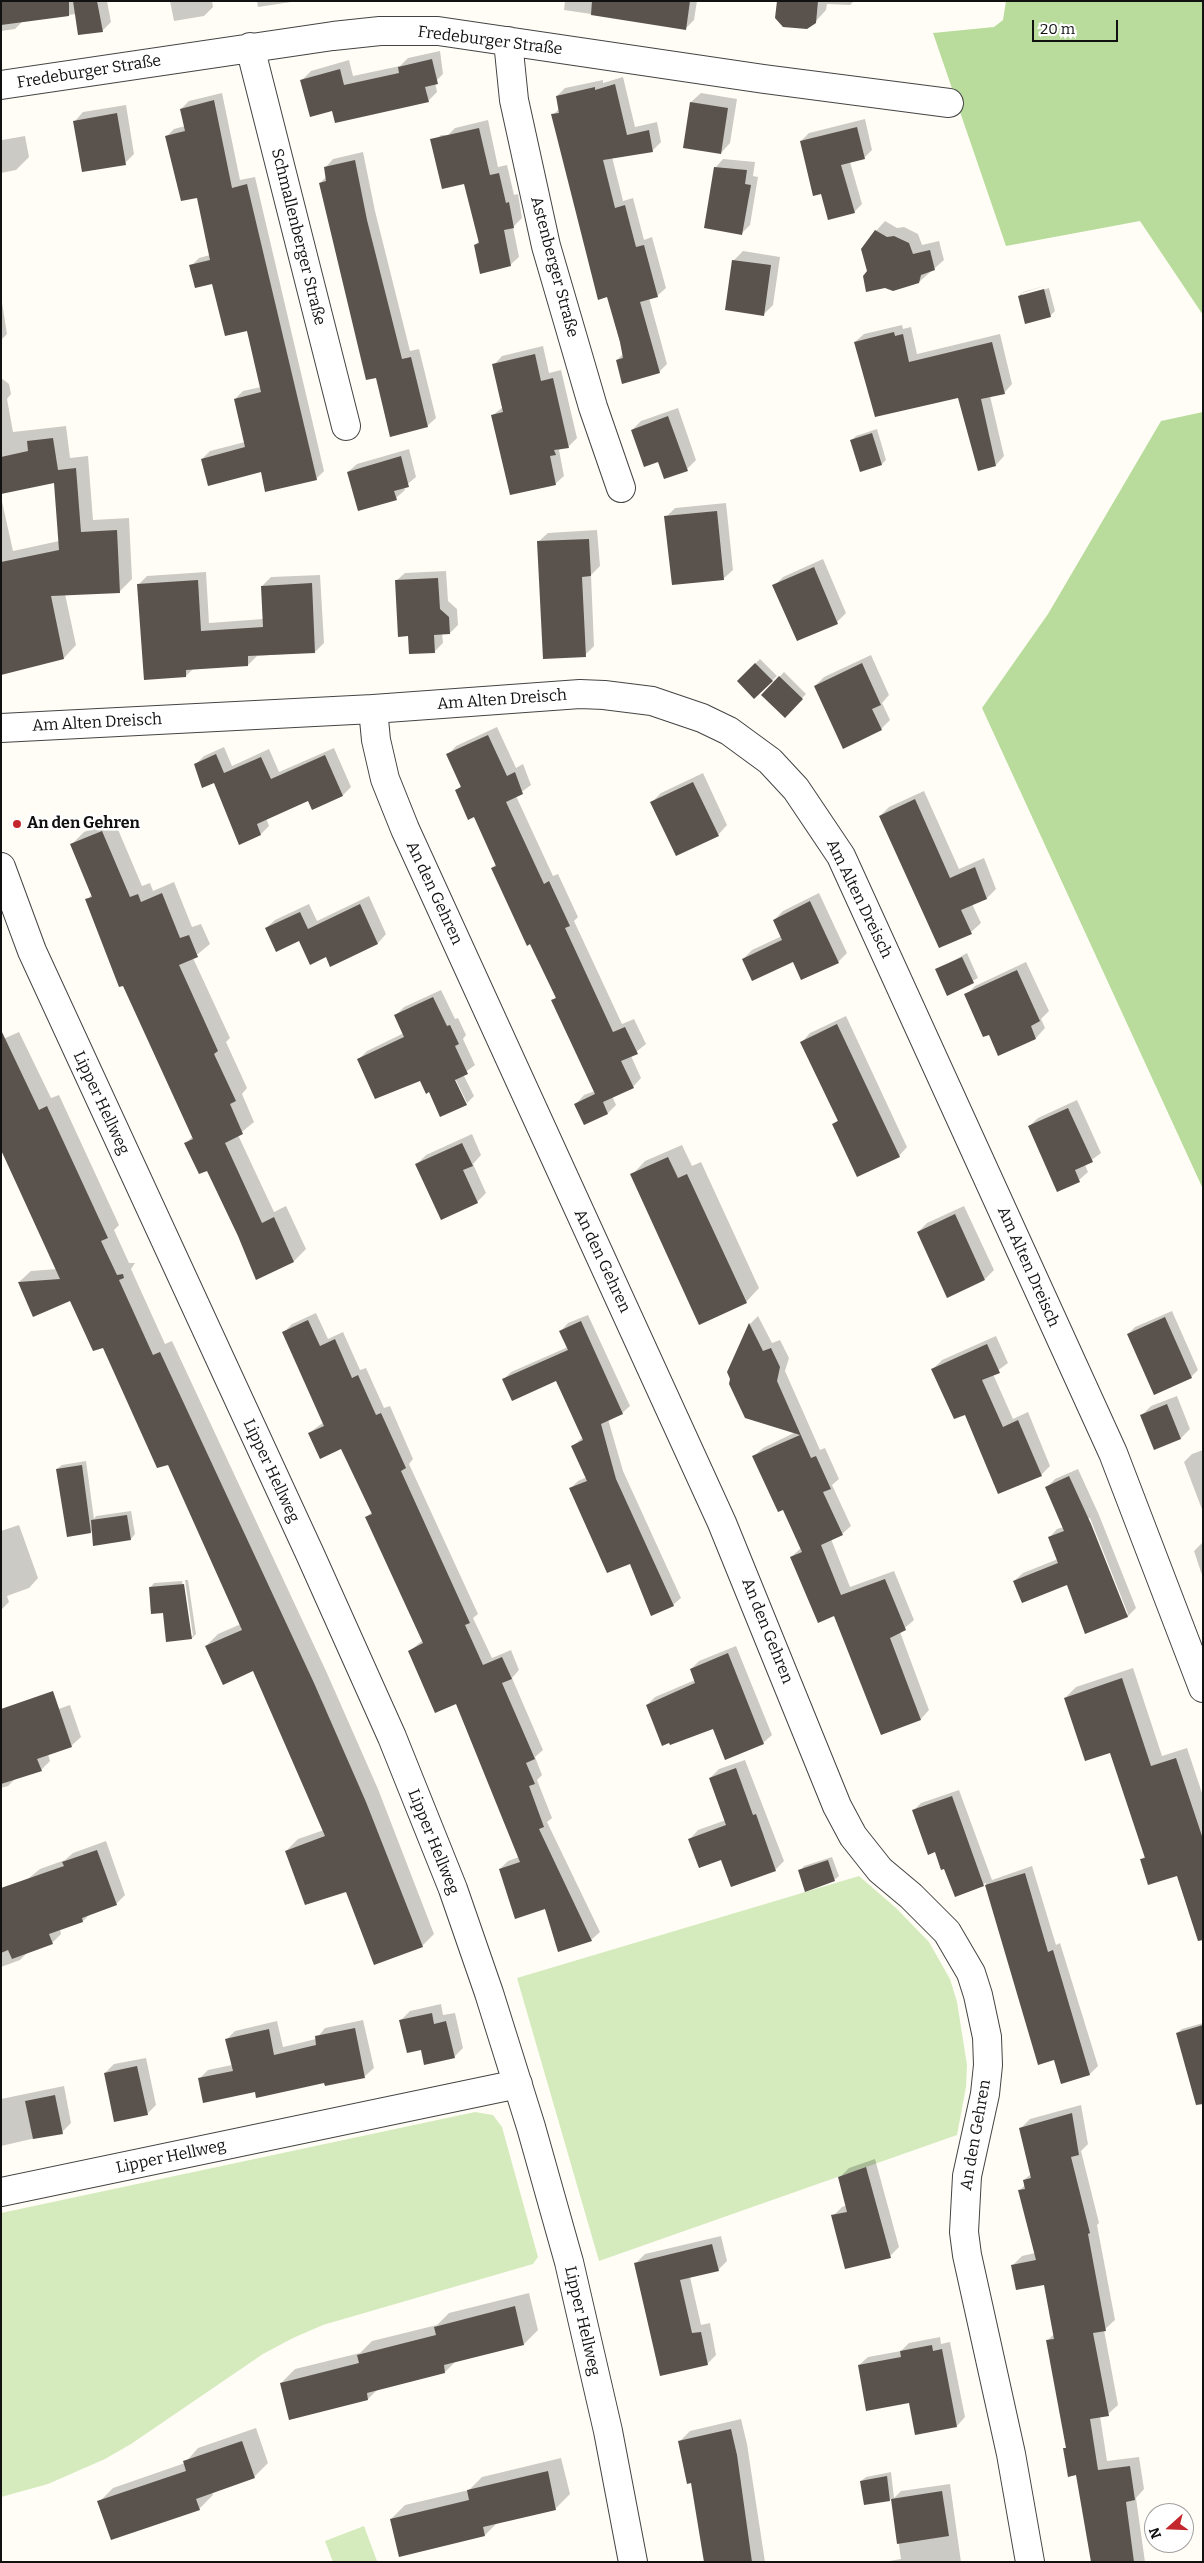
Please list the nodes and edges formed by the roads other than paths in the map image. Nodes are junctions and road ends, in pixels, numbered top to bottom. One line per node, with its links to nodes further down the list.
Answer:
1 (508, 42): 2 (street, Fredeburger Straße); 4 (street, Fredeburger Straße); 6 (street, Astenberger Straße)
2 (250, 48): 3 (street, Fredeburger Straße); 5 (street, Schmallenberger Straße)
3 (1, 85)
4 (949, 103)
5 (346, 426)
6 (621, 488)
7 (374, 709): 8 (street, Am Alten Dreisch); 10 (street, Am Alten Dreisch); 14 (street, An den Gehren)
8 (1, 728)
9 (1, 867): 11 (street, Lipper Hellweg)
10 (1203, 1688)
11 (518, 2084): 12 (street, Lipper Hellweg); 13 (street, Lipper Hellweg)
12 (1, 2192)
13 (632, 2562)
14 (1030, 2562)

